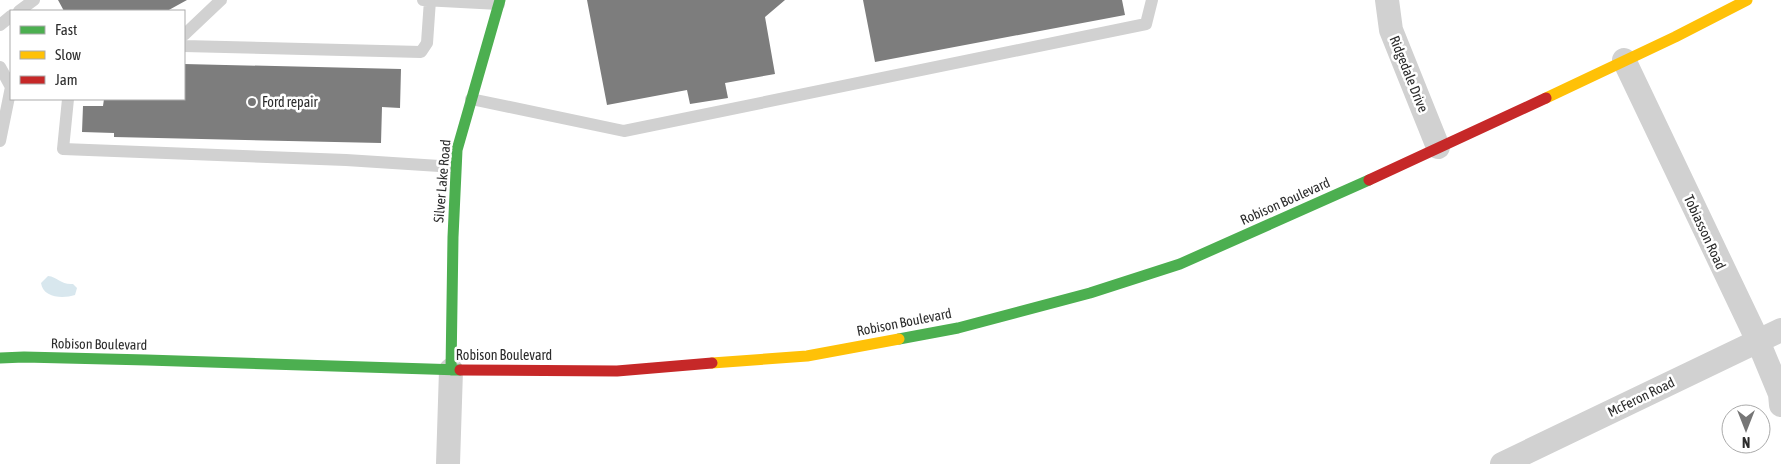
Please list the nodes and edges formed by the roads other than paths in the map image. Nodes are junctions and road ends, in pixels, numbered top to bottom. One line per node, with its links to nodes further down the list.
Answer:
1 (34, 0): 9 (lane)
2 (221, 0): 10 (lane)
3 (422, 0): 4 (lane)
4 (430, 0): 8 (lane); 11 (lane)
5 (1152, 0): 16 (lane)
6 (1387, 0): 19 (street, Ridgedale Drive)
7 (1747, 0): 12 (street, Robison Boulevard)
8 (500, 2): 16 (street, Silver Lake Road)
9 (20, 10)
10 (185, 34)
11 (185, 46)
12 (1624, 60): 19 (street, Robison Boulevard); 22 (street, Tobiasson Road)
13 (0, 67): 14 (lane)
14 (10, 85)
15 (10, 92): 18 (lane)
16 (471, 99): 20 (street, Silver Lake Road)
17 (68, 100): 20 (lane)
18 (0, 141)
19 (1438, 147): 24 (street, Robison Boulevard)
20 (455, 166): 24 (street, Silver Lake Road)
21 (1781, 330): 22 (street, McFeron Road)
22 (1758, 342): 25 (street, Tobiasson Road); 27 (street, McFeron Road)
23 (0, 358): 24 (street, Robison Boulevard)
24 (452, 370): 26 (street)
25 (1781, 405)
26 (448, 464)
27 (1502, 464)

